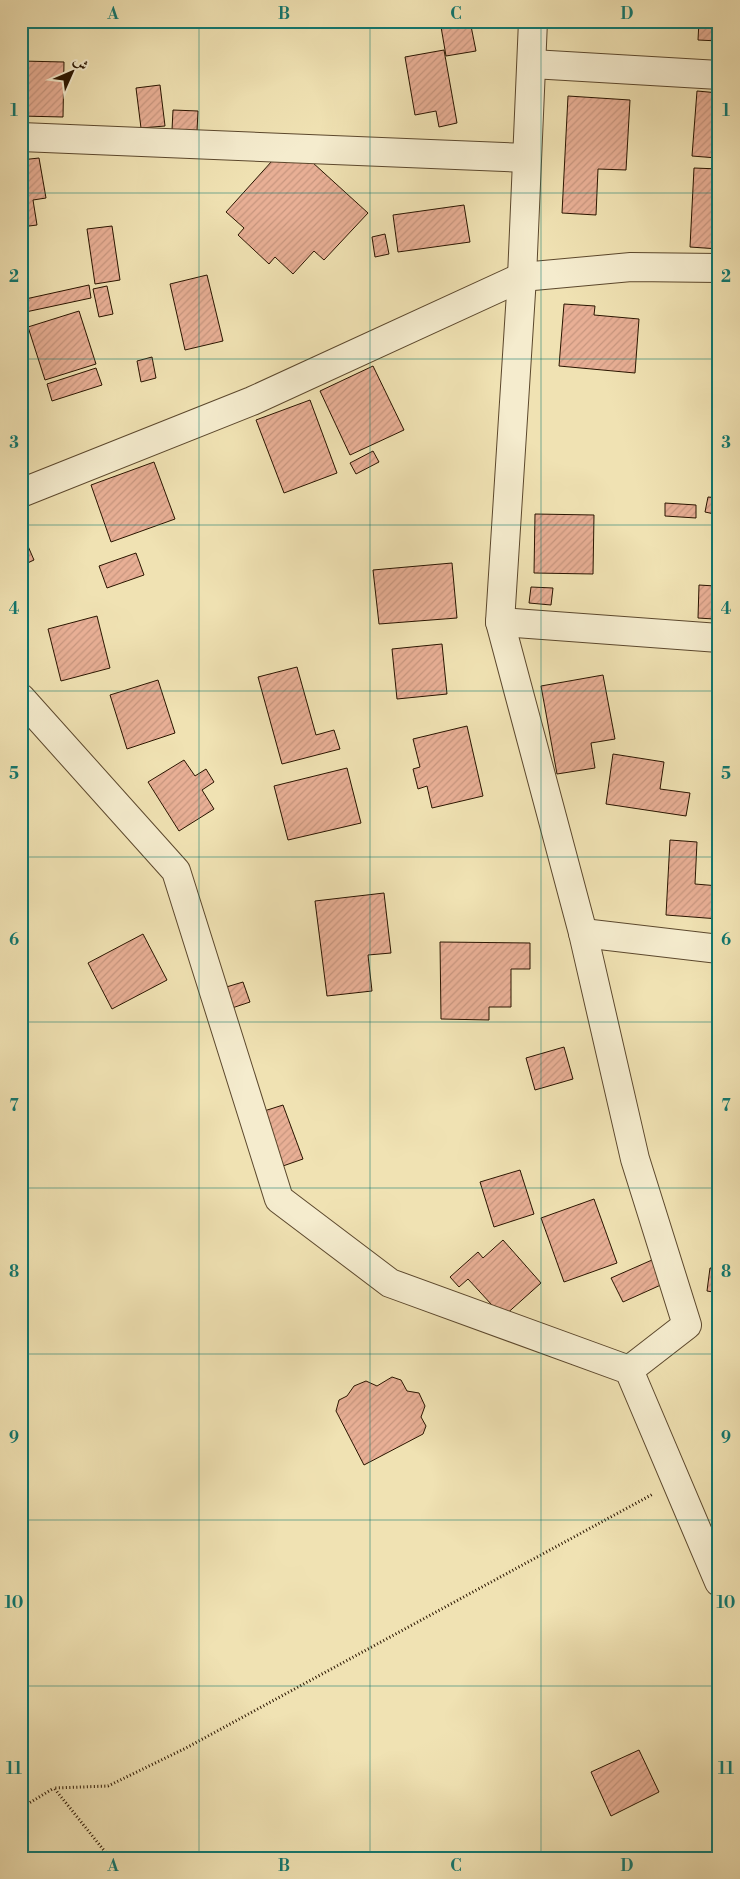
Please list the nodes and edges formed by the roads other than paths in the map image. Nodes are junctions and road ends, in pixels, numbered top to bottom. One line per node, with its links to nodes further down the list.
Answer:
1 (533, 21): 2 (street)
2 (532, 64): 3 (street); 5 (street)
3 (719, 75)
4 (21, 137): 5 (street)
5 (527, 158): 7 (street)
6 (719, 268): 7 (street)
7 (522, 277): 8 (street); 9 (street)
8 (21, 493)
9 (500, 622): 10 (street); 12 (street)
10 (719, 638)
11 (21, 698): 14 (street)
12 (583, 934): 13 (street); 14 (street)
13 (719, 949)
14 (629, 1370): 15 (street)
15 (719, 1582)

